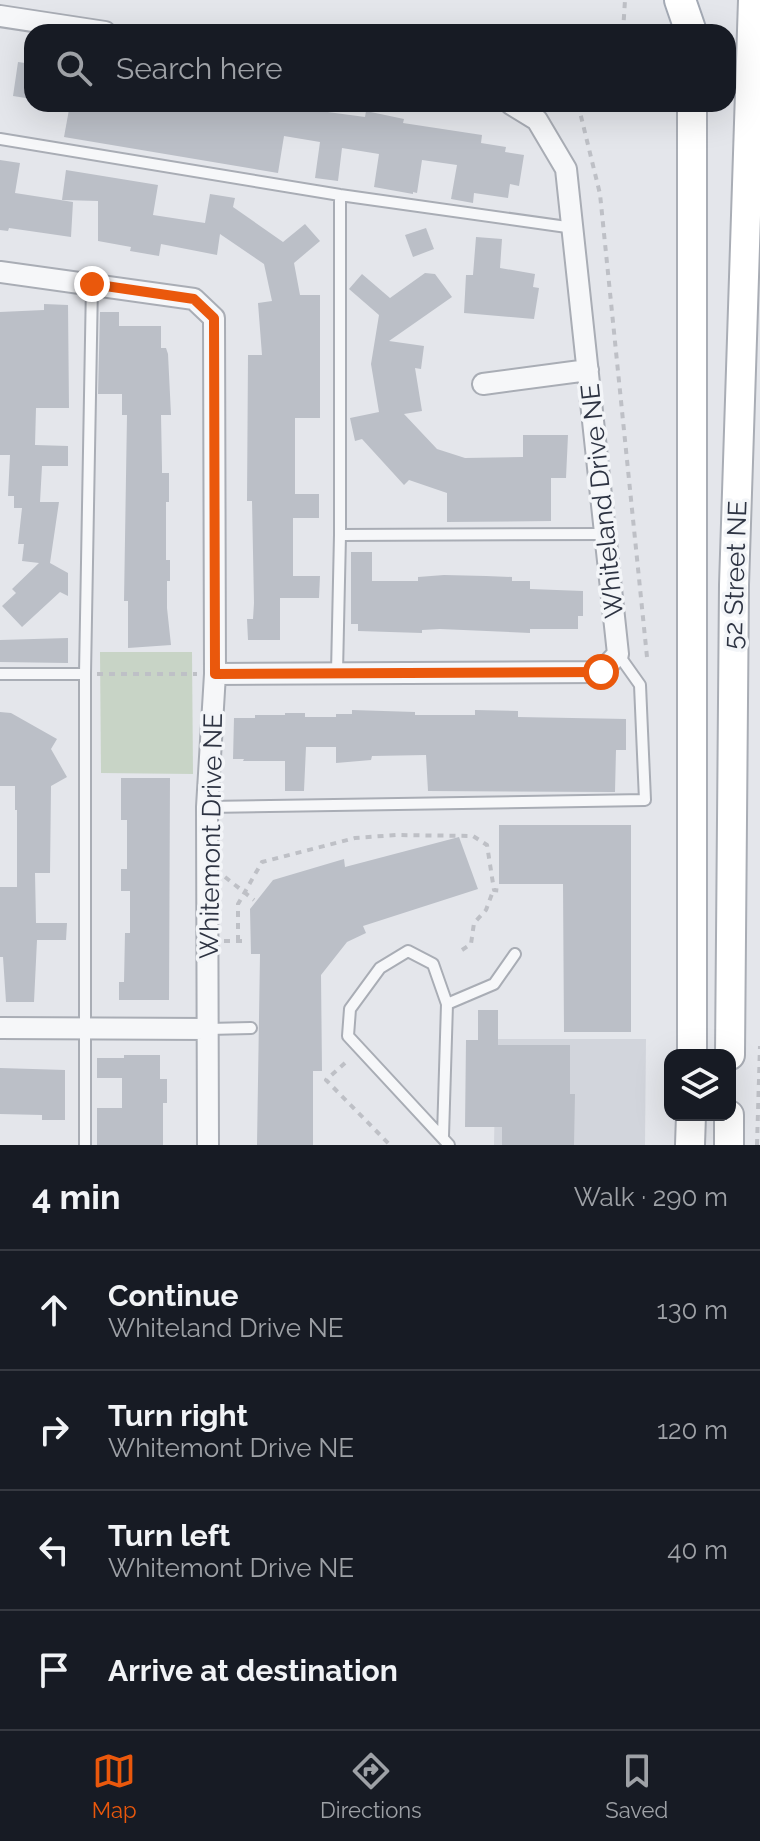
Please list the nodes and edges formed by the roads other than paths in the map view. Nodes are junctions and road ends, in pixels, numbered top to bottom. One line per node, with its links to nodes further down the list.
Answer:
1 (680, 0): 6 (main road)
2 (693, 0): 7 (main road)
3 (753, 0): 32 (main road, 52 Street NE)
4 (1, 21): 5 (street)
5 (29, 24)
6 (689, 24)
7 (692, 24)
8 (524, 112): 12 (street, Whiteland Drive NE)
9 (692, 112): 31 (main road, 52 Street NE)
10 (0, 139): 11 (lane)
11 (340, 195): 12 (lane); 18 (lane)
12 (574, 228): 15 (street, Whiteland Drive NE)
13 (0, 272): 14 (street, Whitemont Drive NE)
14 (92, 284): 22 (lane); 23 (street, Whitemont Drive NE)
15 (588, 370): 16 (street); 17 (street, Whiteland Drive NE)
16 (483, 384)
17 (607, 534): 18 (lane); 19 (street, Whiteland Drive NE)
18 (340, 535): 20 (lane)
19 (618, 654): 20 (street, Whiteland Drive NE); 24 (lane)
20 (337, 672): 23 (street, Whiteland Drive NE)
21 (0, 674): 22 (lane)
22 (85, 674): 30 (lane)
23 (215, 674): 24 (street, Whitemont Drive NE)
24 (207, 807): 29 (street, Whitemont Drive NE)
25 (515, 954): 26 (lane)
26 (447, 1004): 35 (lane); 35 (lane)
27 (0, 1028): 30 (street)
28 (251, 1028): 29 (lane)
29 (208, 1029): 30 (street); 37 (street, Whitemont Drive NE)
30 (84, 1030): 36 (lane)
31 (692, 1049)
32 (730, 1049)
33 (691, 1121): 38 (main road)
34 (729, 1121): 39 (main road)
35 (446, 1140)
36 (85, 1145)
37 (208, 1145)
38 (690, 1145)
39 (729, 1145)

